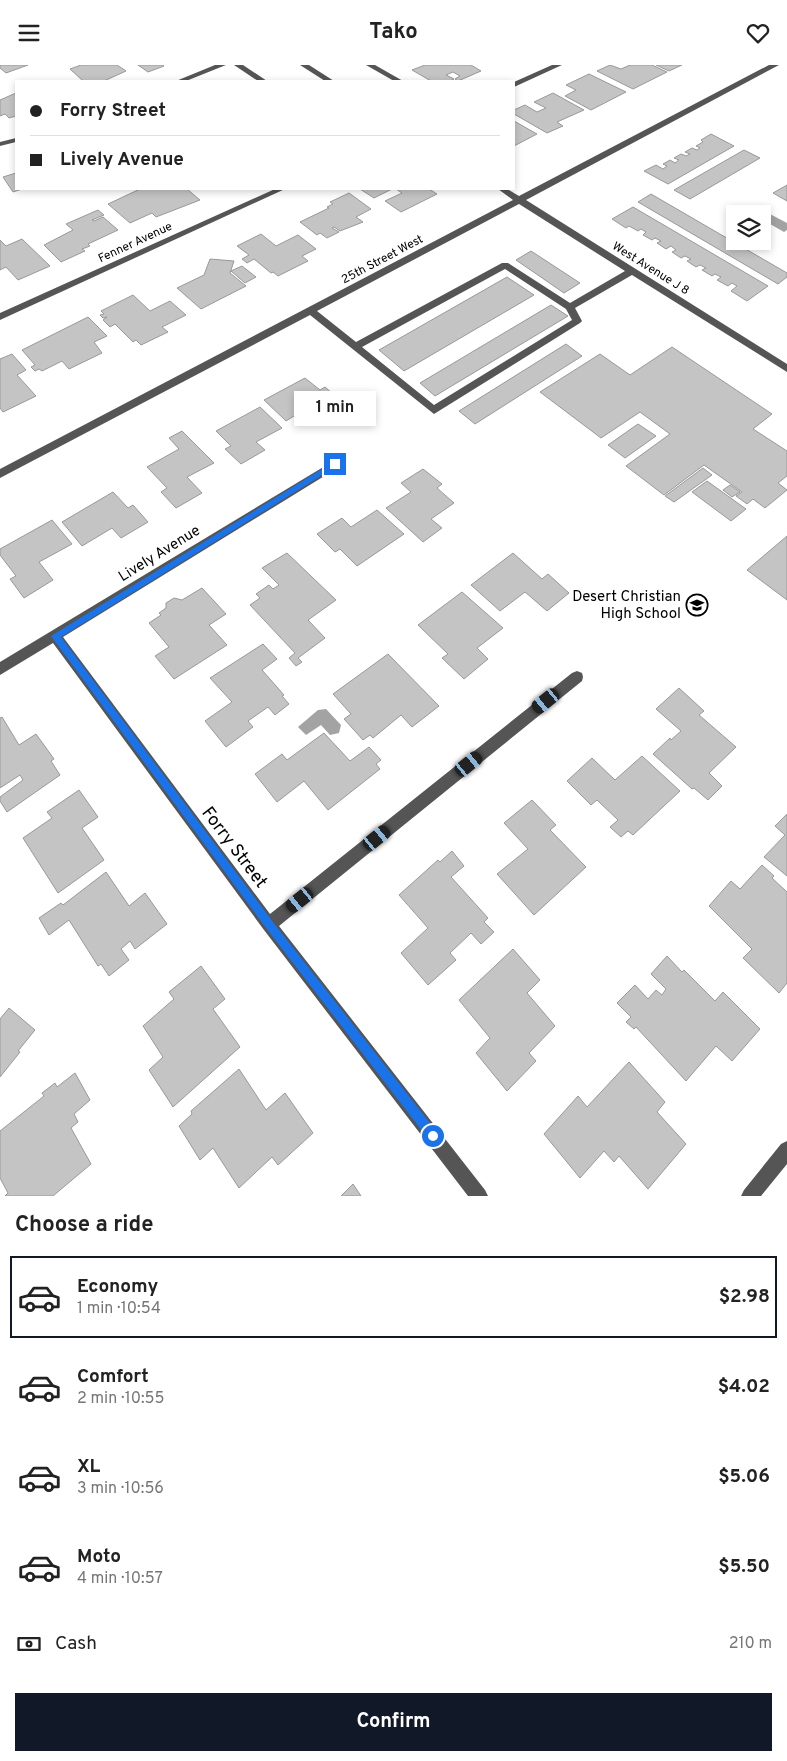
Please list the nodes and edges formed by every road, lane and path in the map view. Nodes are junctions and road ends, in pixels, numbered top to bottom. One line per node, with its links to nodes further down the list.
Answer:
1 (222, 65): 7 (street)
2 (238, 65): 8 (street)
3 (304, 65): 9 (street)
4 (370, 65): 10 (street)
5 (558, 65): 11 (street)
6 (775, 65): 16 (street, 25th Street West)
7 (183, 80)
8 (261, 80)
9 (328, 80)
10 (398, 80)
11 (515, 85)
12 (15, 140): 13 (street)
13 (0, 144)
14 (279, 190): 20 (street, Fenner Avenue)
15 (504, 190): 16 (street, West Avenue J 8)
16 (519, 199): 17 (street, West Avenue J 8); 19 (street, 25th Street West)
17 (632, 271): 18 (street); 22 (street, West Avenue J 8)
18 (570, 307): 21 (street); 21 (street)
19 (311, 311): 21 (street); 24 (street, 25th Street West)
20 (0, 317)
21 (356, 346)
22 (787, 369)
23 (335, 464): 25 (street, Lively Avenue)
24 (0, 474)
25 (55, 636): 26 (street, Lively Avenue); 28 (street, Forry Street)
26 (0, 669)
27 (577, 677): 28 (street)
28 (269, 925): 30 (street, Forry Street)
29 (787, 1149): 31 (street)
30 (479, 1196)
31 (750, 1196)

